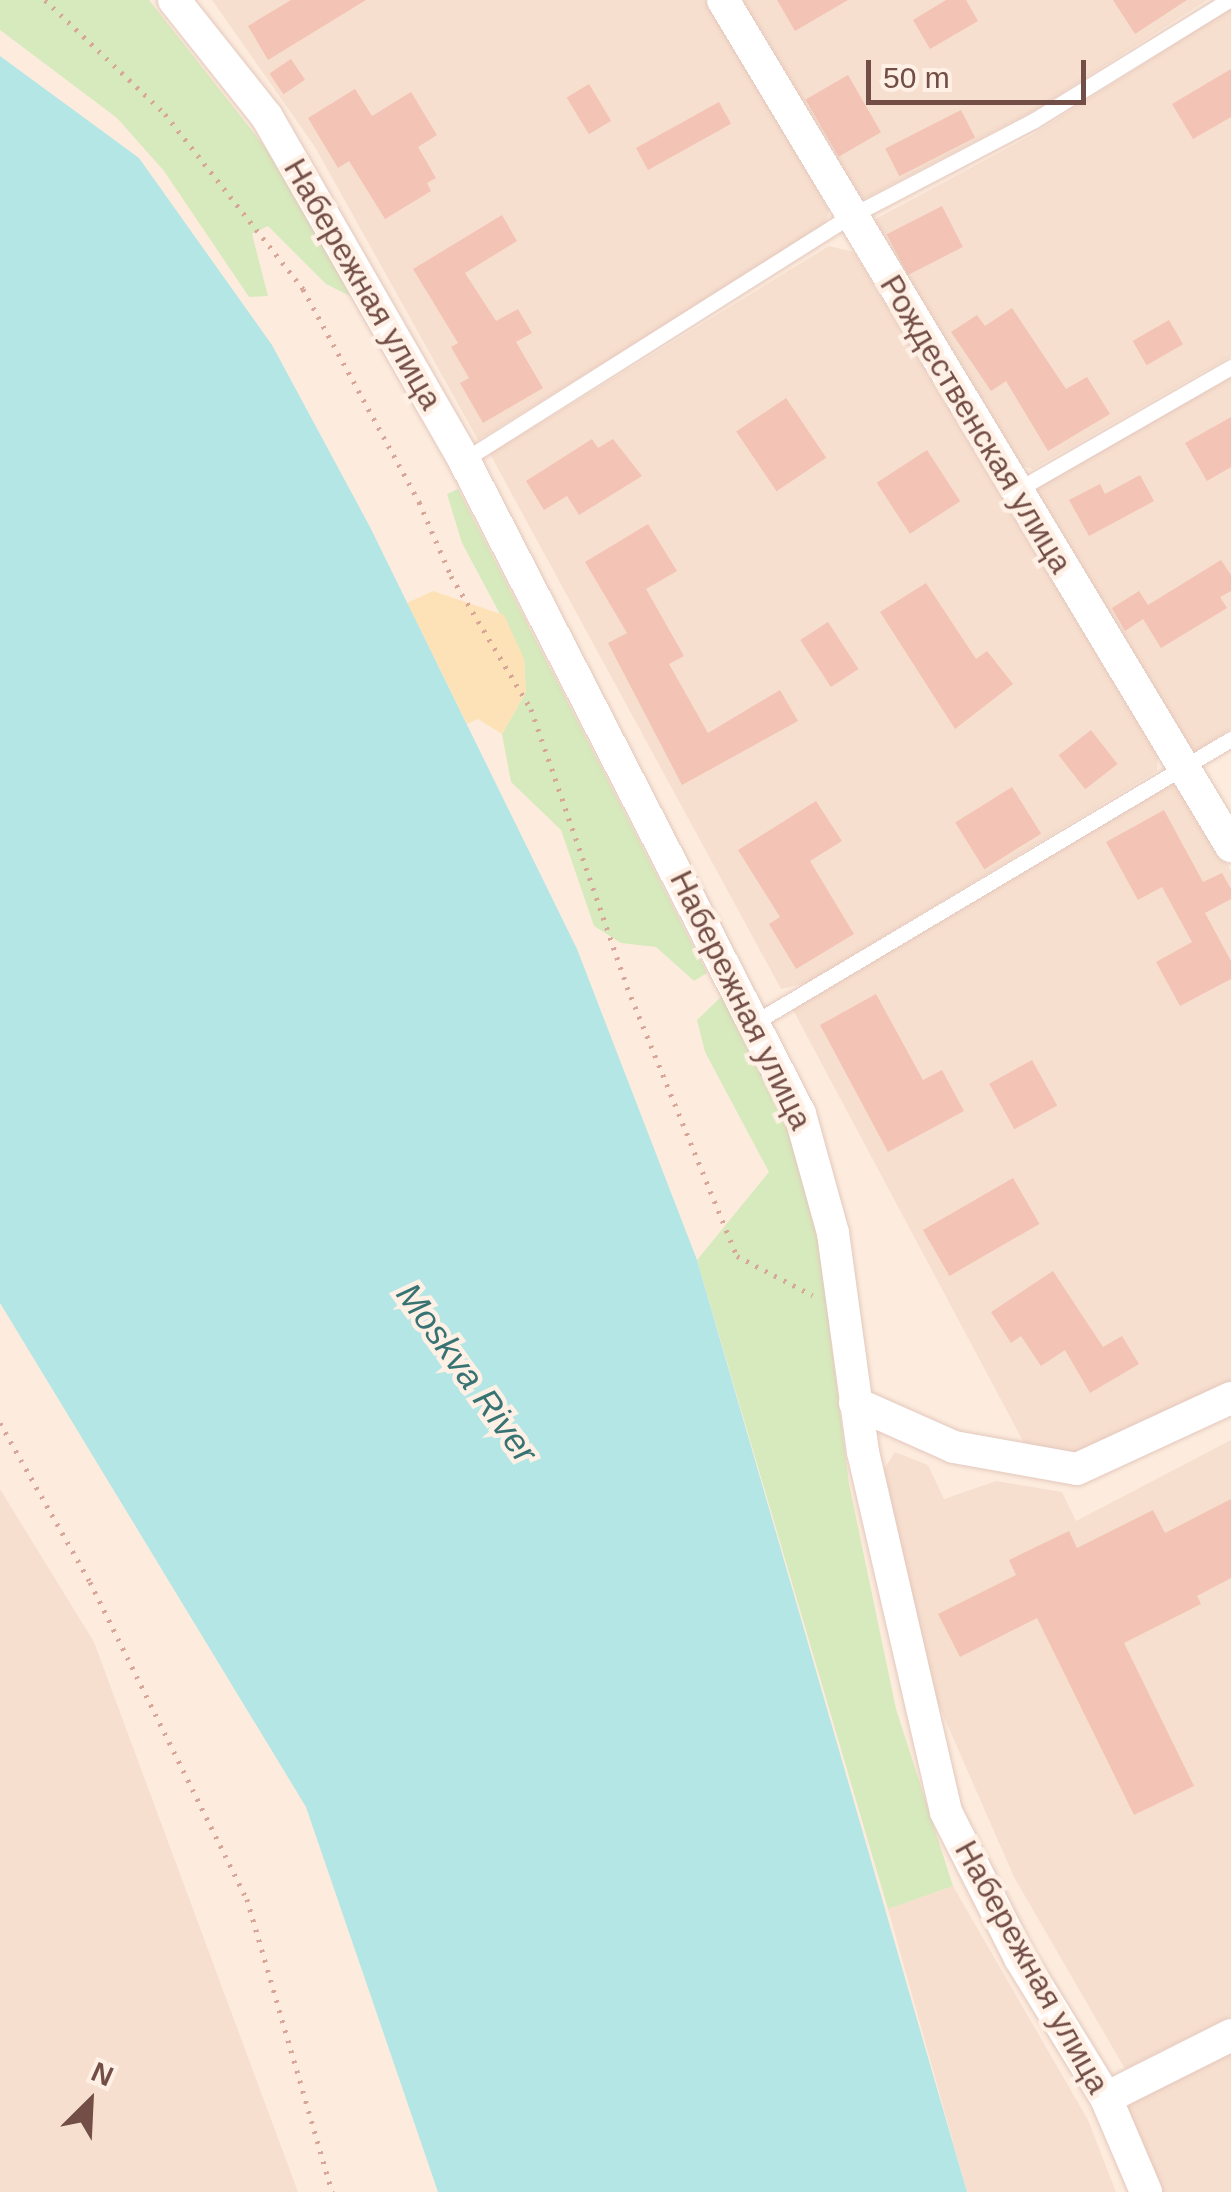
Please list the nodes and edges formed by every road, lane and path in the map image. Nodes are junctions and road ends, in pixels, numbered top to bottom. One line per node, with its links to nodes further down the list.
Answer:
1 (45, 0): 13 (path)
2 (174, 0): 7 (street, Набережная улица)
3 (723, 0): 5 (street, Рождественская улица)
4 (1229, 0): 5 (lane)
5 (849, 217): 7 (lane); 8 (street, Рождественская улица)
6 (1231, 367): 8 (lane)
7 (464, 460): 12 (street, Набережная улица)
8 (1017, 490): 10 (street, Рождественская улица)
9 (1231, 739): 10 (lane)
10 (1184, 769): 11 (street, Рождественская улица); 12 (lane)
11 (1231, 846)
12 (757, 1021): 13 (street, Набережная улица)
13 (842, 1308): 15 (street, Набережная улица)
14 (1231, 1398): 15 (street)
15 (855, 1403): 18 (street, Набережная улица)
16 (0, 1423): 19 (path)
17 (1231, 2035): 18 (street)
18 (1106, 2098): 20 (street, Набережная улица)
19 (332, 2192)
20 (1146, 2192)

